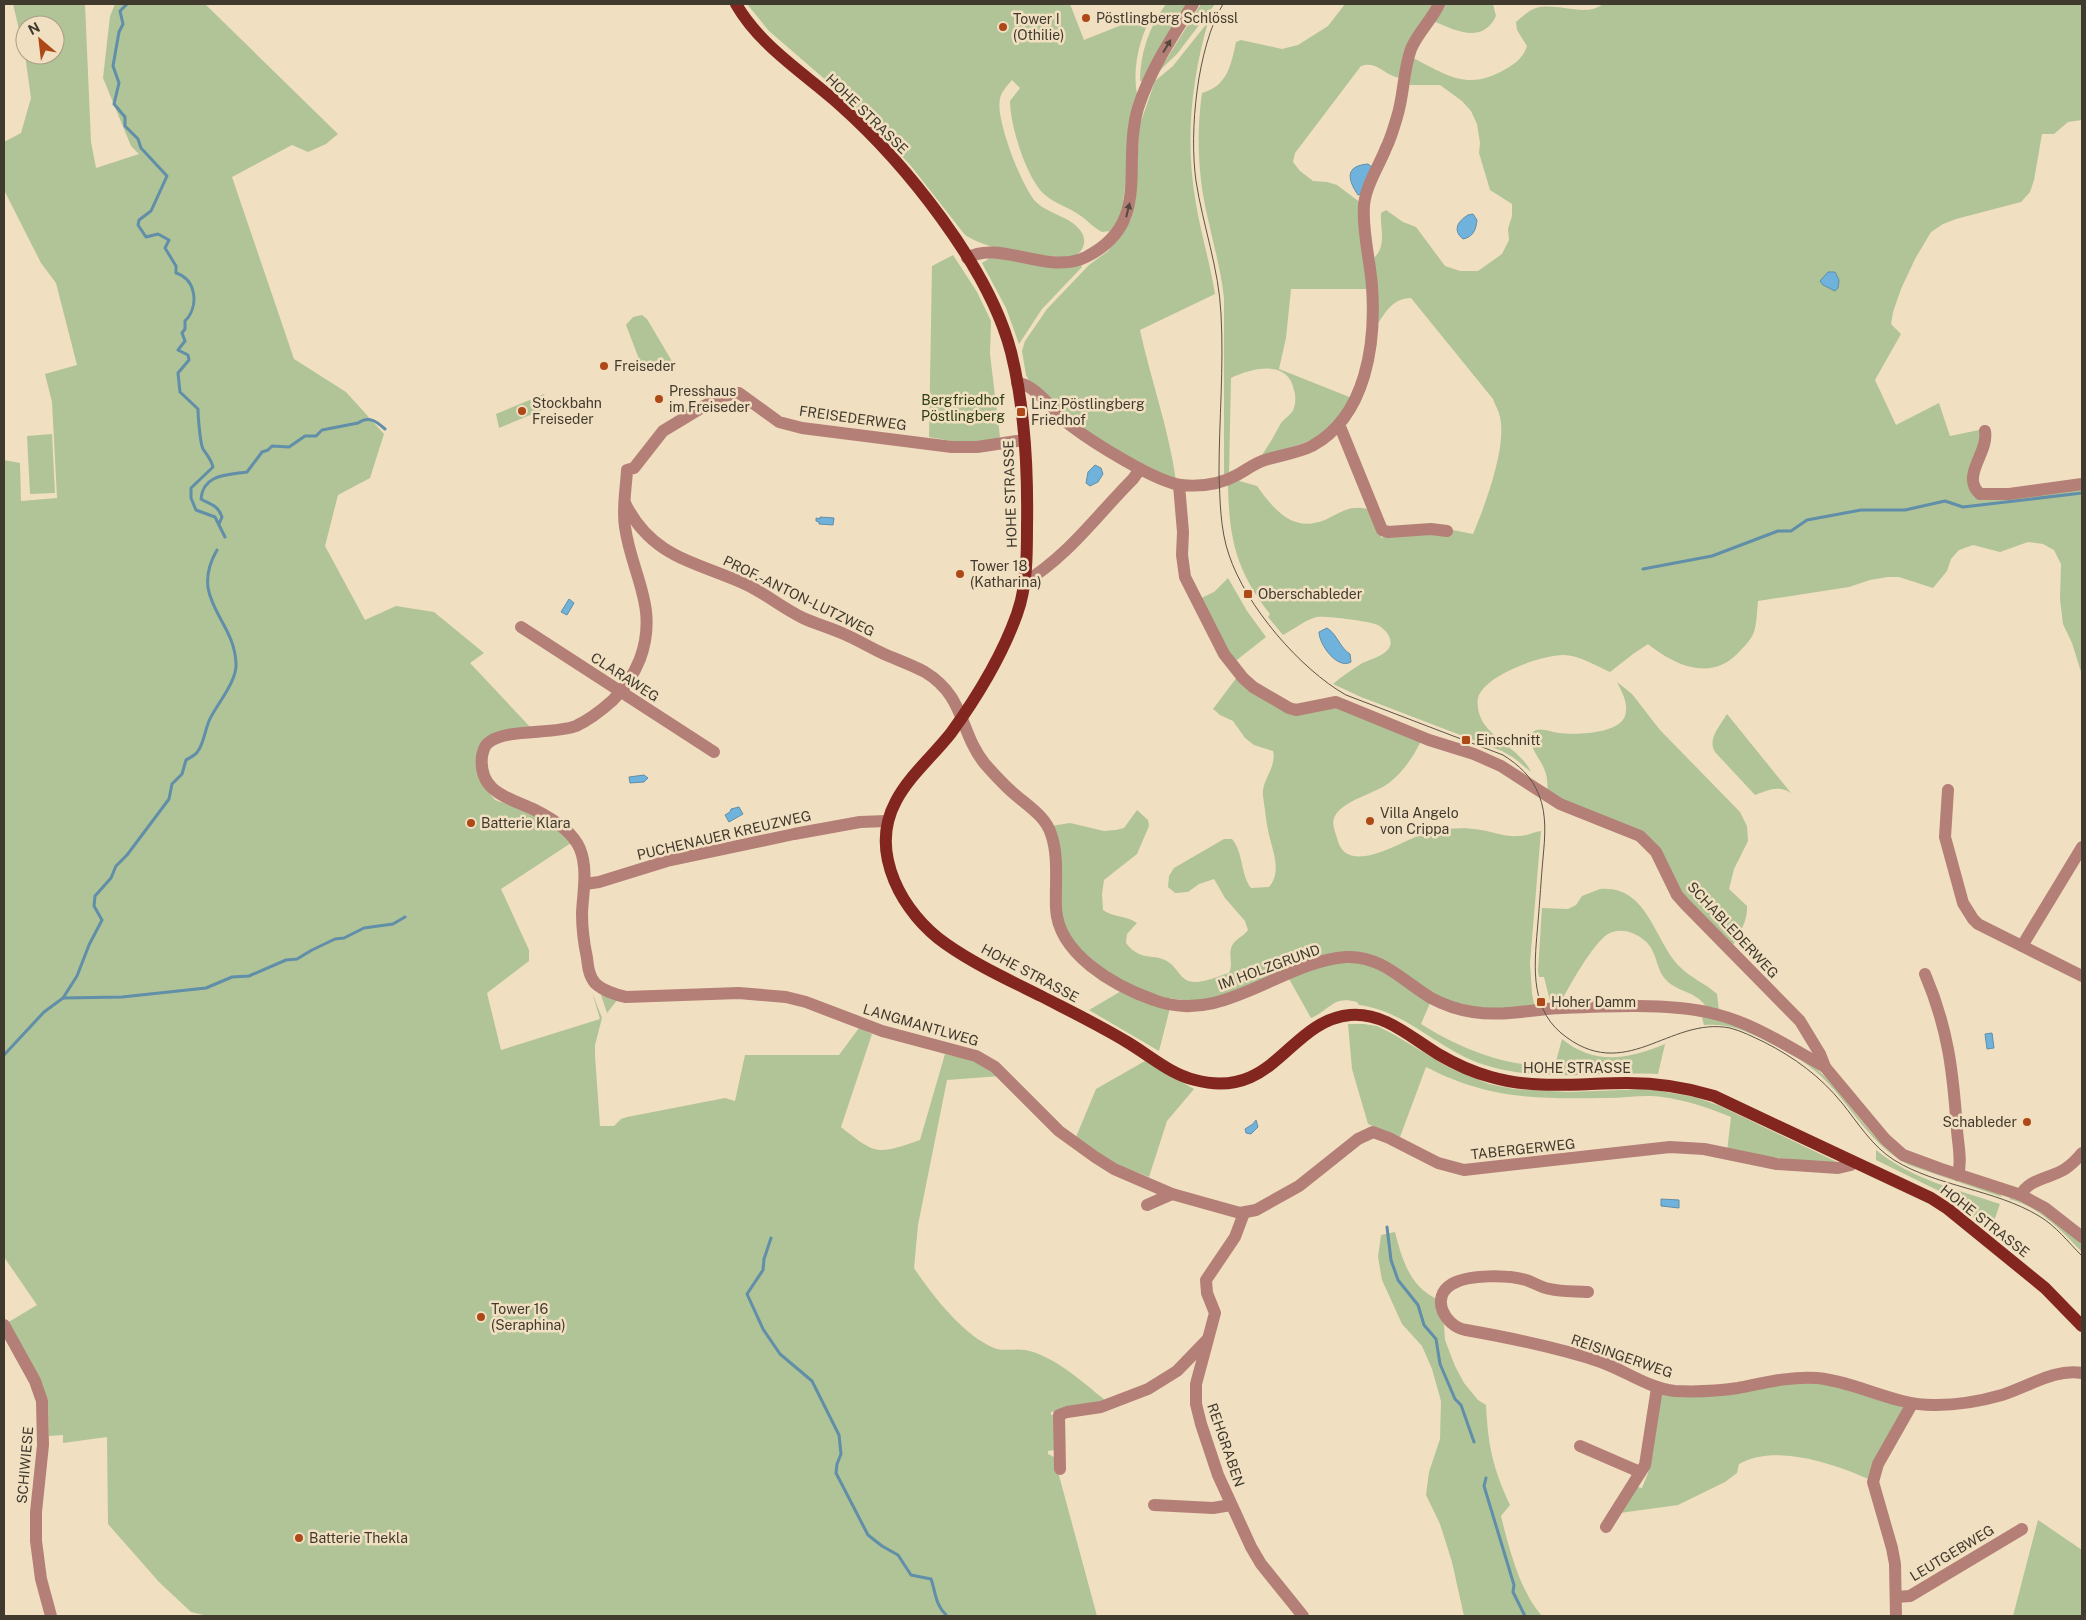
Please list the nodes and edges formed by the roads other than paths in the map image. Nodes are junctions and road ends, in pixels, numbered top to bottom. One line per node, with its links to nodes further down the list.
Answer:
1 (736, 4): 4 (main road, HOHE STRASSE)
2 (1193, 4): 4 (street, one-way to 2)
3 (1438, 4): 6 (street)
4 (967, 258): 5 (main road, HOHE STRASSE)
5 (1017, 383): 8 (main road, HOHE STRASSE); 9 (street)
6 (1338, 427): 10 (street); 14 (street)
7 (1985, 432): 11 (street)
8 (1024, 440): 12 (street, FREISEDERWEG); 16 (main road, HOHE STRASSE)
9 (1140, 469): 10 (street); 16 (street)
10 (1179, 484): 28 (street, SCHABLEDERWEG)
11 (2082, 484)
12 (625, 502): 13 (street, PROF.-ANTON-LUTZWEG); 15 (street, FREISEDERWEG)
13 (642, 530): 15 (street); 19 (street, PROF.-ANTON-LUTZWEG)
14 (1447, 531)
15 (626, 537): 18 (street, FREISEDERWEG)
16 (1025, 582): 19 (main road, HOHE STRASSE)
17 (521, 627): 18 (street, CLARAWEG)
18 (621, 692): 20 (street, CLARAWEG); 24 (street, FREISEDERWEG)
19 (962, 716): 22 (main road, HOHE STRASSE); 28 (street, IM HOLZGRUND)
20 (714, 752)
21 (1948, 790): 25 (street)
22 (887, 821): 24 (street, PUCHENAUER KREUZWEG); 30 (main road, HOHE STRASSE)
23 (2082, 847): 25 (street)
24 (584, 884): 32 (street, LANGMANTLWEG)
25 (2022, 946): 27 (street)
26 (1925, 974): 31 (street)
27 (2082, 976)
28 (1825, 1068): 31 (street, SCHABLEDERWEG)
29 (2082, 1153): 33 (street)
30 (1853, 1162): 35 (street, TABERGERWEG); 39 (main road, HOHE STRASSE)
31 (1958, 1175): 33 (street, SCHABLEDERWEG)
32 (1172, 1194): 34 (street); 35 (street)
33 (2021, 1195): 36 (street, SCHABLEDERWEG)
34 (1147, 1205)
35 (1244, 1213): 40 (street, REHGRABEN)
36 (2082, 1237)
37 (1588, 1292): 42 (street, REISINGERWEG)
38 (4, 1325): 52 (street, SCHIWIESE)
39 (2082, 1326)
40 (1209, 1337): 45 (street, REHGRABEN); 48 (street, REHGRABEN)
41 (2082, 1373): 43 (street, REISINGERWEG)
42 (1657, 1388): 43 (street, REISINGERWEG); 46 (street)
43 (1912, 1404): 51 (street)
44 (1580, 1446): 46 (street)
45 (1060, 1468)
46 (1640, 1472): 49 (street)
47 (1154, 1504): 48 (street, REHGRABEN)
48 (1231, 1505): 53 (street, REHGRABEN)
49 (1606, 1527)
50 (2022, 1529): 51 (street, LEUTGEBWEG)
51 (1896, 1598): 54 (street)
52 (52, 1616)
53 (1303, 1616)
54 (1896, 1616)

